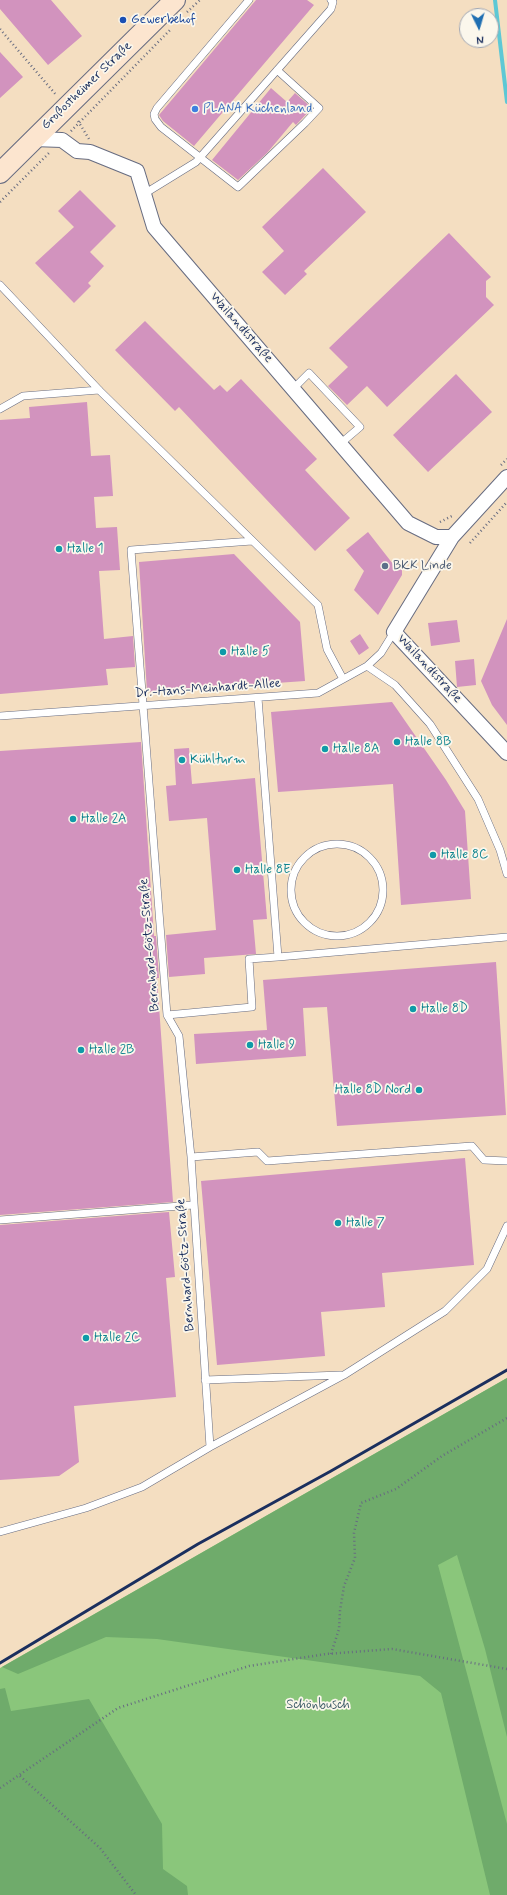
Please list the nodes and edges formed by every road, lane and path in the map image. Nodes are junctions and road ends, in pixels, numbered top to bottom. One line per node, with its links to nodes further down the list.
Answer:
1 (200, 0): 4 (path)
2 (249, 0): 14 (lane)
3 (331, 0): 7 (lane)
4 (179, 8): 11 (main road, Großostheimer Straße)
5 (172, 28): 10 (path)
6 (0, 29): 8 (path)
7 (277, 70): 14 (lane); 14 (lane)
8 (58, 98)
9 (76, 118): 10 (path)
10 (80, 122): 12 (path); 13 (path)
11 (33, 140): 12 (street); 15 (main road, Großostheimer Straße)
12 (62, 140): 13 (street, Wailandtstraße); 17 (path)
13 (83, 152): 16 (street, Wailandtstraße)
14 (200, 158): 16 (lane)
15 (0, 173)
16 (144, 194): 19 (street, Wailandtstraße)
17 (0, 202)
18 (0, 285): 20 (lane)
19 (293, 389): 22 (street, Wailandtstraße); 22 (lane)
20 (99, 390): 21 (lane); 29 (lane)
21 (0, 409)
22 (340, 444): 28 (street, Wailandtstraße)
23 (507, 459): 24 (path)
24 (502, 473): 28 (street, Wailandtstraße)
25 (507, 502): 30 (path)
26 (456, 513): 27 (path)
27 (434, 523)
28 (452, 537): 31 (street, Wailandtstraße)
29 (252, 541): 33 (lane); 35 (lane, Bernhard-Götz-Straße)
30 (470, 543)
31 (394, 632): 32 (lane, Dr.-Hans-Meinhardt-Allee); 37 (street, Wailandtstraße)
32 (367, 666): 33 (lane, Dr.-Hans-Meinhardt-Allee); 38 (lane)
33 (343, 679): 34 (lane, Dr.-Hans-Meinhardt-Allee)
34 (258, 698): 35 (lane, Dr.-Hans-Meinhardt-Allee); 41 (lane)
35 (143, 706): 36 (lane, Dr.-Hans-Meinhardt-Allee); 42 (lane, Bernhard-Götz-Straße)
36 (0, 716)
37 (507, 753)
38 (507, 874)
39 (342, 937): 39 (lane)
40 (507, 937): 41 (lane)
41 (278, 957): 42 (lane)
42 (167, 1015): 43 (lane, Bernhard-Götz-Straße)
43 (191, 1157): 44 (lane); 45 (lane, Bernhard-Götz-Straße)
44 (507, 1162)
45 (194, 1205): 46 (lane); 49 (lane, Bernhard-Götz-Straße)
46 (0, 1220)
47 (507, 1226): 48 (lane)
48 (344, 1375): 49 (lane); 51 (lane)
49 (205, 1380): 51 (lane, Bernhard-Götz-Straße)
50 (507, 1418): 53 (path)
51 (210, 1447): 52 (lane)
52 (0, 1532)
53 (331, 1654): 54 (path); 55 (path)
54 (507, 1669)
55 (20, 1776): 56 (path); 57 (path)
56 (0, 1788)
57 (136, 1895)

